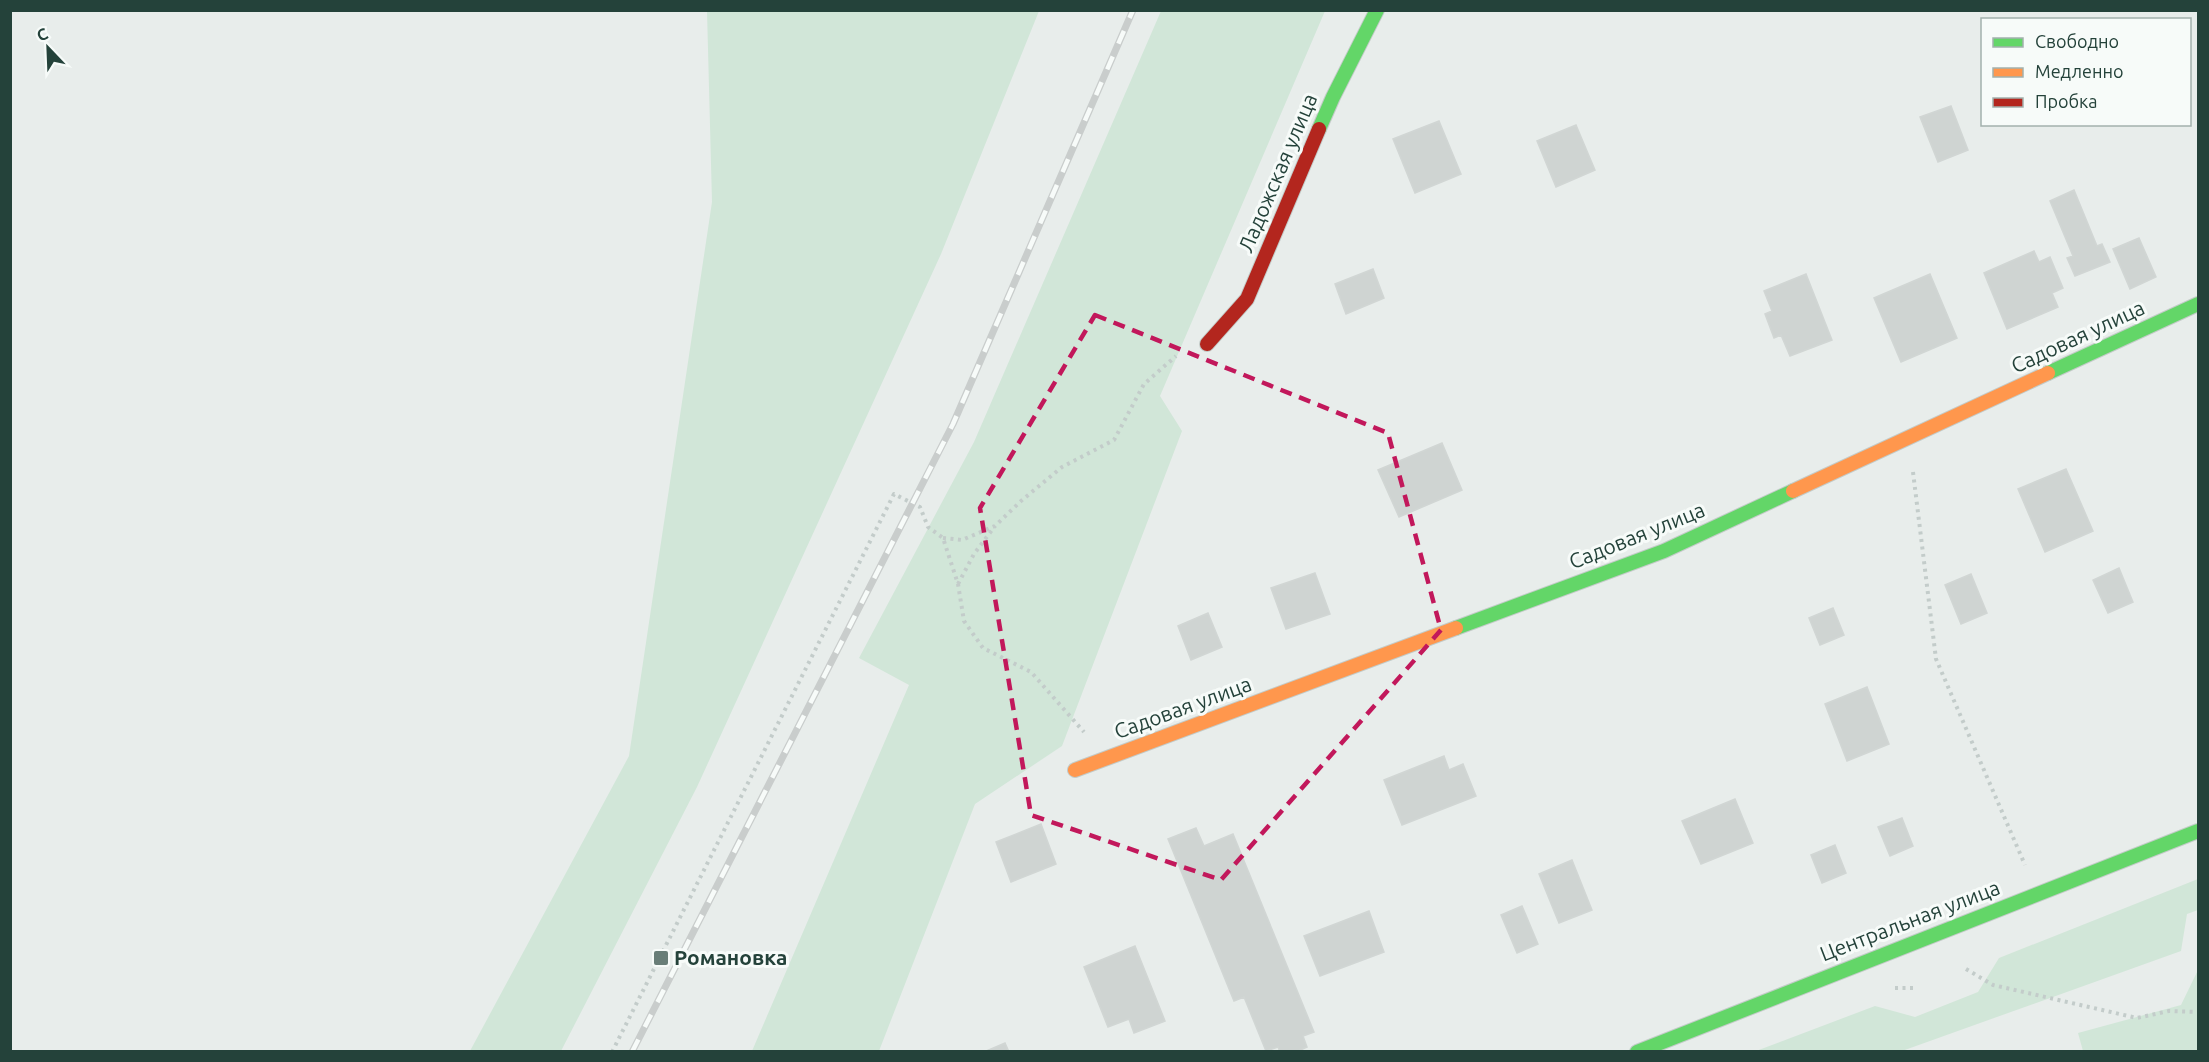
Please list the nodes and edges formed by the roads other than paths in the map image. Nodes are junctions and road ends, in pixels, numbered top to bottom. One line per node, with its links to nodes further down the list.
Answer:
1 (1377, 10): 3 (street, Ладожская улица)
2 (2199, 304): 4 (street, Садовая улица)
3 (1208, 344)
4 (1075, 770)
5 (2199, 831): 6 (street, Центральная улица)
6 (1637, 1052)

